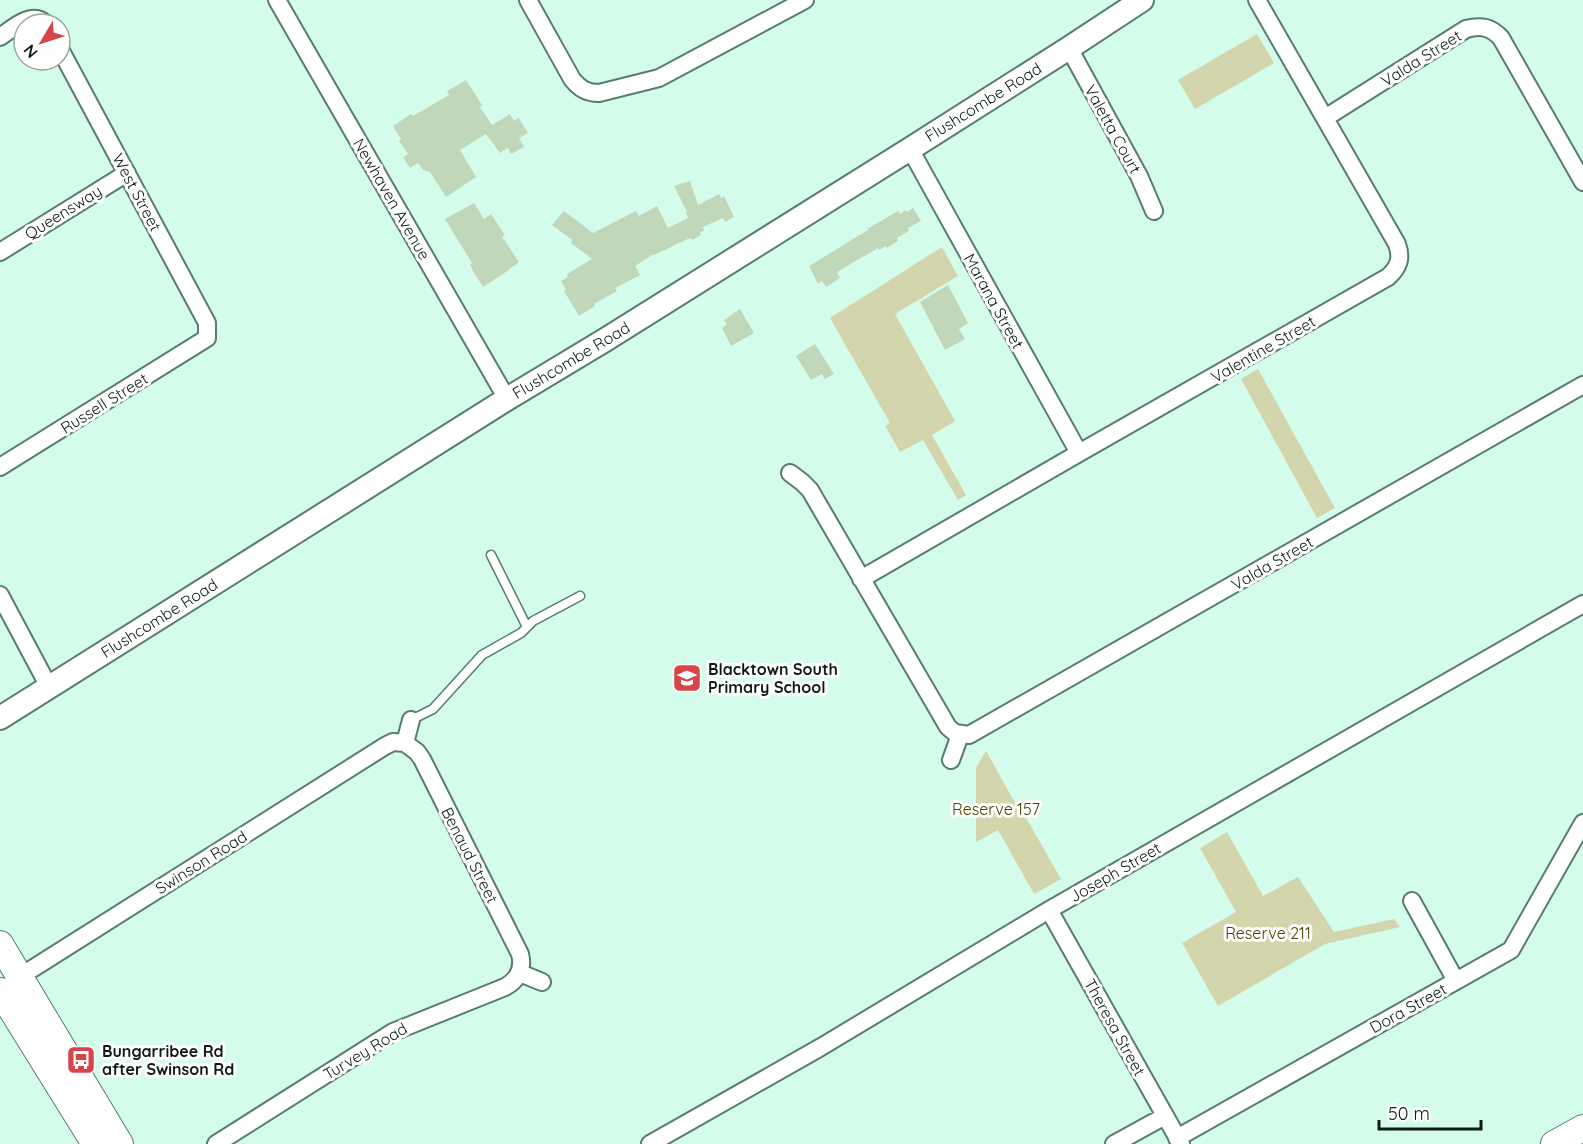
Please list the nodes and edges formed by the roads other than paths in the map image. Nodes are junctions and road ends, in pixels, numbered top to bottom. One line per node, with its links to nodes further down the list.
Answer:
1 (277, 0): 16 (street, Newhaven Avenue)
2 (528, 0): 3 (street)
3 (805, 0)
4 (1257, 0): 8 (street, Valentine Street)
5 (1138, 1): 6 (street, Flushcombe Road)
6 (1069, 48): 9 (street, Flushcombe Road); 12 (street, Valetta Court)
7 (72, 71): 10 (street, West Street)
8 (1325, 118): 11 (street, Valda Street); 17 (street, Valentine Street)
9 (909, 149): 16 (street, Flushcombe Road); 17 (street, Marana Street)
10 (127, 173): 13 (street, Queensway); 14 (street, West Street)
11 (1583, 182)
12 (1154, 212)
13 (0, 252)
14 (207, 338): 18 (street, Russell Street)
15 (1583, 385): 29 (street, Valda Street)
16 (507, 399): 26 (street, Flushcombe Road)
17 (1079, 453): 21 (street, Valentine Street)
18 (0, 467)
19 (790, 473): 21 (street)
20 (491, 555): 25 (lane)
21 (861, 579): 29 (street)
22 (0, 595): 26 (street)
23 (580, 596): 25 (lane)
24 (1583, 604): 34 (street, Joseph Street)
25 (527, 627): 28 (lane)
26 (49, 687): 27 (street, Flushcombe Road)
27 (0, 718)
28 (411, 720): 30 (street)
29 (960, 735): 31 (street)
30 (405, 742): 36 (street, Benaud Street); 39 (street, Swinson Road)
31 (951, 760)
32 (1583, 823): 37 (street, Dora Street)
33 (1412, 901): 37 (street)
34 (1049, 910): 40 (street, Theresa Street); 46 (street, Joseph Street)
35 (0, 944): 39 (main road)
36 (520, 973): 38 (street); 45 (street, Turvey Road)
37 (1456, 981): 42 (street, Dora Street)
38 (542, 982)
39 (7, 986): 43 (main road); 44 (main road)
40 (1165, 1116): 42 (street, Theresa Street); 47 (street)
41 (1583, 1128): 48 (main road)
42 (1179, 1141)
43 (94, 1144)
44 (120, 1144)
45 (216, 1144)
46 (650, 1144)
47 (1114, 1144)
48 (1554, 1144)

